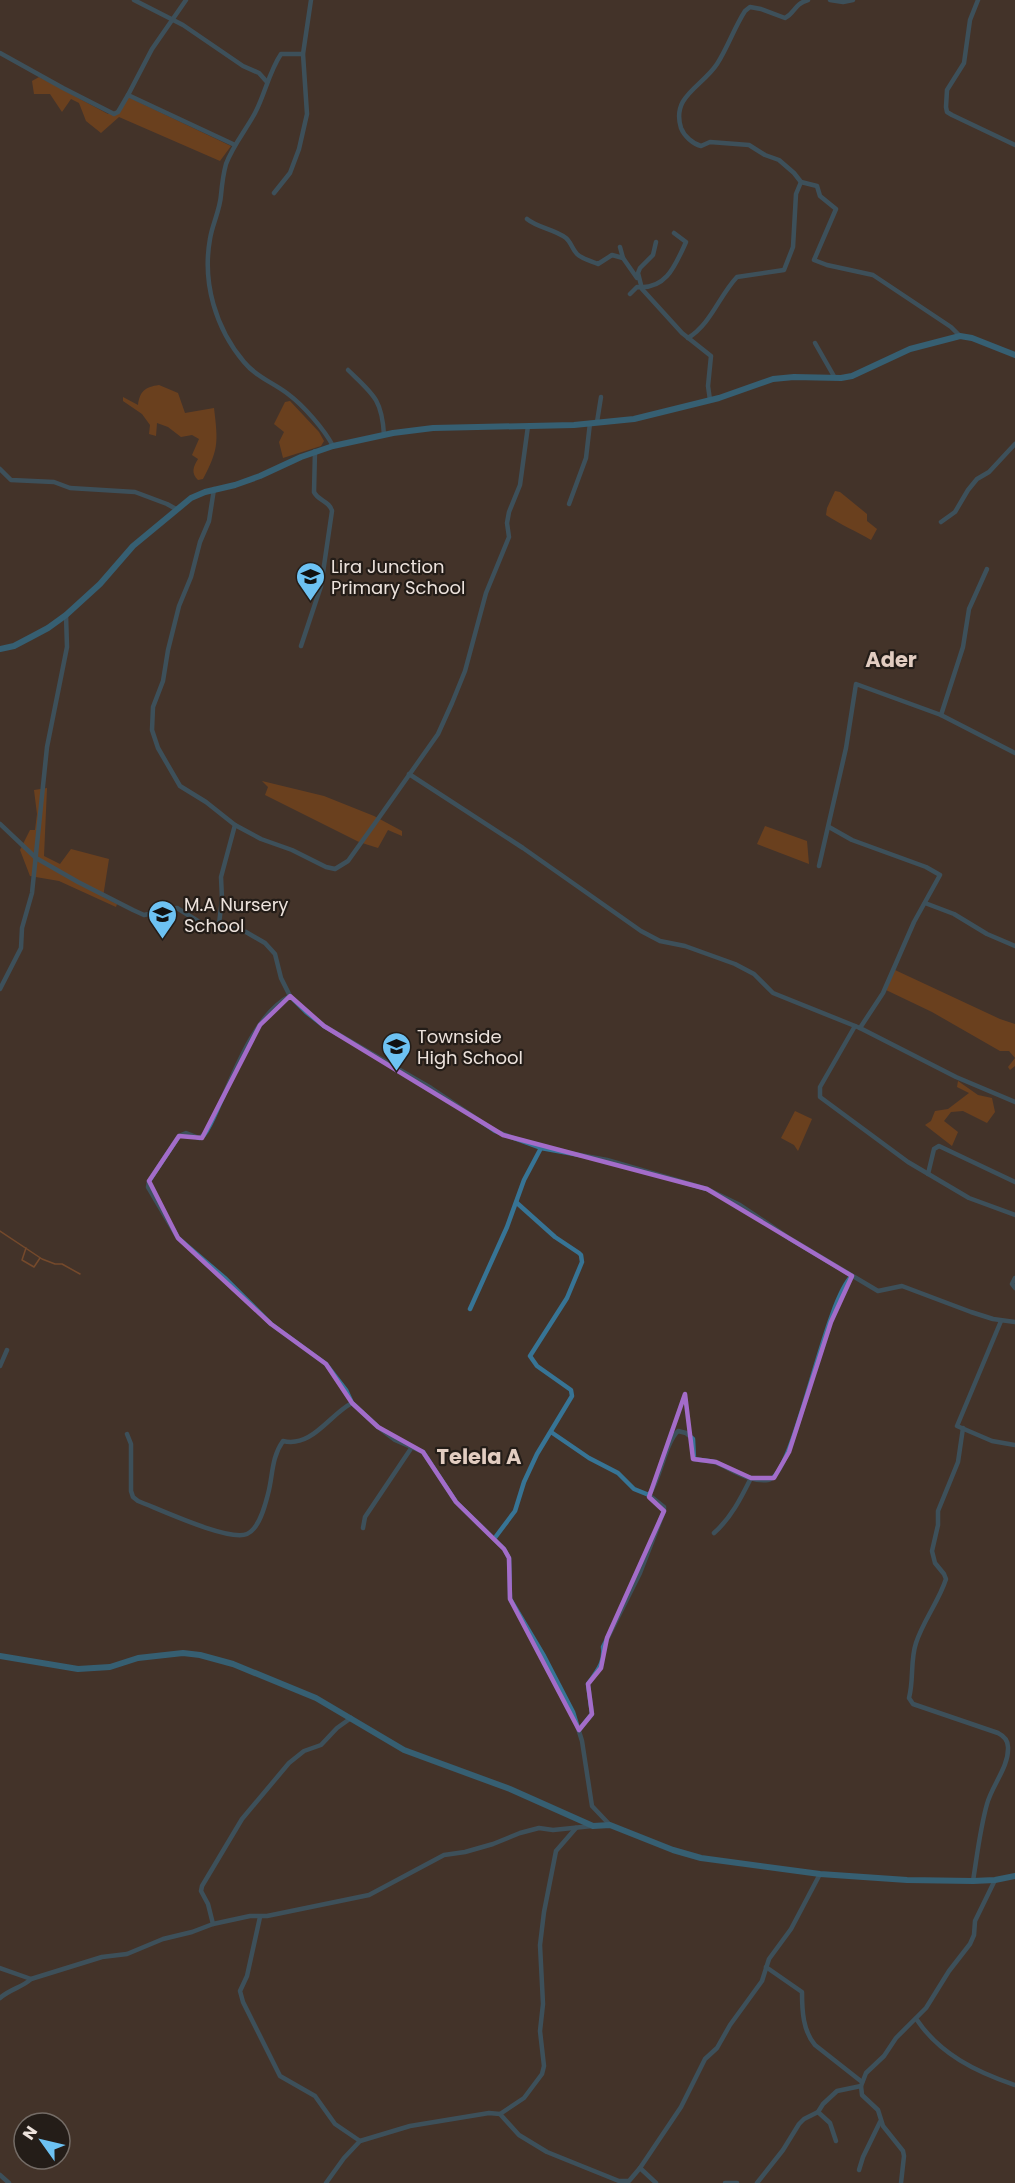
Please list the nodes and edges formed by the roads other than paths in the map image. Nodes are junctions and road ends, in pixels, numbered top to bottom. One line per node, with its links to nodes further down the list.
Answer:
1 (134, 0): 8 (street)
2 (186, 0): 8 (street)
3 (311, 0): 10 (street)
4 (808, 0): 15 (street)
5 (830, 0): 6 (street)
6 (853, 0)
7 (978, 0): 14 (street)
8 (172, 19): 11 (street); 12 (street)
9 (0, 52): 12 (street)
10 (303, 54): 11 (street); 16 (street)
11 (267, 82): 13 (street)
12 (128, 95): 13 (street)
13 (235, 145): 37 (street)
14 (1015, 145)
15 (801, 182): 25 (street); 26 (street)
16 (274, 193)
17 (526, 219): 21 (street)
18 (674, 233): 23 (street)
19 (656, 242): 22 (street)
20 (621, 247): 21 (street)
21 (623, 258): 22 (street)
22 (638, 279): 23 (street)
23 (639, 287): 24 (street); 26 (street)
24 (630, 294)
25 (960, 336): 28 (street); 30 (street)
26 (687, 338): 32 (street)
27 (815, 343): 30 (street)
28 (1015, 356)
29 (348, 370): 35 (street)
30 (835, 378): 32 (street)
31 (602, 397): 33 (street)
32 (710, 400): 33 (street)
33 (593, 423): 34 (street); 41 (street)
34 (528, 426): 35 (street); 50 (street)
35 (384, 435): 37 (street)
36 (1015, 444): 43 (street)
37 (333, 446): 38 (street)
38 (315, 451): 40 (street); 46 (street)
39 (0, 469): 42 (street)
40 (214, 489): 42 (street); 52 (street)
41 (569, 504)
42 (176, 509): 45 (street)
43 (941, 522)
44 (987, 569): 48 (street)
45 (66, 615): 47 (street); 54 (street)
46 (301, 646)
47 (0, 649)
48 (941, 715): 49 (street); 53 (street)
49 (1015, 753)
50 (409, 774): 52 (street); 61 (street)
51 (0, 824): 54 (street)
52 (236, 825): 57 (street)
53 (829, 827): 55 (street); 56 (street)
54 (36, 858): 57 (street); 59 (street)
55 (819, 866)
56 (925, 903): 58 (street); 61 (street)
57 (219, 924): 60 (street)
58 (1015, 946)
59 (0, 989)
60 (290, 996): 63 (street); 76 (street)
61 (857, 1027): 62 (street); 64 (street)
62 (1015, 1102)
63 (541, 1148): 66 (street); 68 (street)
64 (928, 1174): 65 (street); 67 (street)
65 (1015, 1182)
66 (517, 1203): 71 (street); 78 (street)
67 (1015, 1215)
68 (852, 1276): 72 (street); 82 (street)
69 (1015, 1278): 70 (street)
70 (1015, 1288)
71 (470, 1309)
72 (1001, 1321): 73 (street); 77 (street)
73 (1015, 1322)
74 (7, 1350): 75 (street)
75 (0, 1366)
76 (352, 1403): 79 (street); 81 (street)
77 (963, 1428): 80 (street); 96 (street)
78 (551, 1432): 83 (street); 86 (street)
79 (127, 1434)
80 (1015, 1445)
81 (412, 1447): 84 (street); 86 (street)
82 (751, 1478): 83 (street); 85 (street)
83 (649, 1495): 89 (street)
84 (363, 1528)
85 (714, 1533)
86 (494, 1539): 89 (street)
87 (0, 1656): 88 (street)
88 (352, 1718): 91 (street); 98 (street)
89 (579, 1730): 90 (street)
90 (610, 1825): 91 (street); 93 (street)
91 (593, 1826): 92 (street)
92 (576, 1828): 97 (street); 107 (street)
93 (820, 1874): 96 (street); 99 (street)
94 (1015, 1876): 95 (street)
95 (995, 1880): 96 (street); 103 (street)
96 (973, 1881)
97 (260, 1917): 98 (street); 109 (street)
98 (213, 1924): 101 (street)
99 (766, 1967): 104 (street); 111 (street)
100 (0, 1968): 101 (street)
101 (31, 1979): 102 (street)
102 (0, 1998)
103 (917, 2020): 104 (street); 105 (street)
104 (862, 2084): 106 (street); 108 (street)
105 (1015, 2085)
106 (818, 2112): 110 (street); 119 (street)
107 (500, 2114): 109 (street); 111 (street)
108 (880, 2122): 112 (street); 120 (street)
109 (360, 2141): 114 (street)
110 (836, 2141)
111 (640, 2168): 116 (street)
112 (859, 2170)
113 (0, 2175): 115 (street)
114 (329, 2182)
115 (9, 2183)
116 (656, 2183)
117 (725, 2183): 118 (street)
118 (737, 2183)
119 (758, 2183)
120 (901, 2183)

